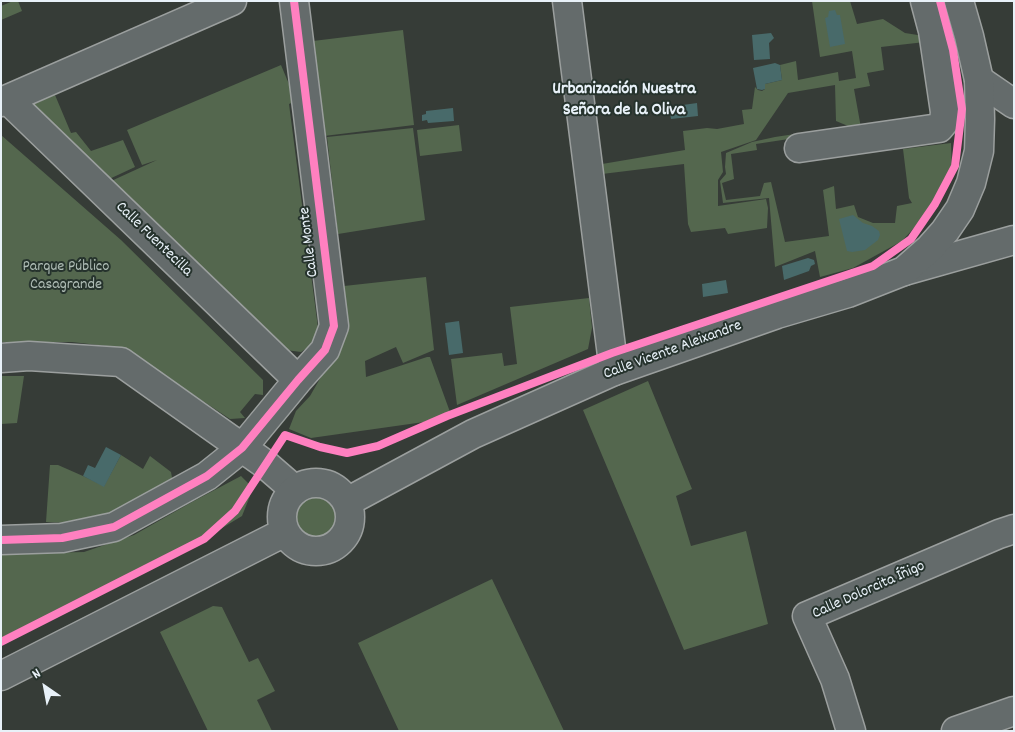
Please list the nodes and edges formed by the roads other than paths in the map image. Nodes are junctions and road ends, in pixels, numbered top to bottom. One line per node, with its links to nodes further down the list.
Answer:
1 (232, 1): 7 (street, Calle Fuentecilla)
2 (294, 1): 14 (street, Calle Monte)
3 (567, 1): 13 (street)
4 (925, 1): 9 (street)
5 (959, 1): 6 (street)
6 (979, 80): 8 (street); 11 (street)
7 (5, 101): 14 (street, Calle Fuentecilla)
8 (1014, 104)
9 (799, 148)
10 (1014, 240): 11 (street, Calle Vicente Aleixandre)
11 (904, 271): 13 (street, Calle Vicente Aleixandre)
12 (1, 358): 15 (street)
13 (614, 371): 17 (street, Calle Vicente Aleixandre)
14 (298, 380): 15 (street, Calle Monte)
15 (242, 448): 16 (street); 20 (street, Calle Monte)
16 (295, 490): 17 (street); 19 (street)
17 (347, 502): 19 (street)
18 (1014, 529): 23 (street, Calle Dolorcita Íñigo)
19 (285, 532): 21 (street)
20 (1, 540)
21 (1, 676)
22 (1014, 711): 24 (street)
23 (851, 731)
24 (956, 731)

